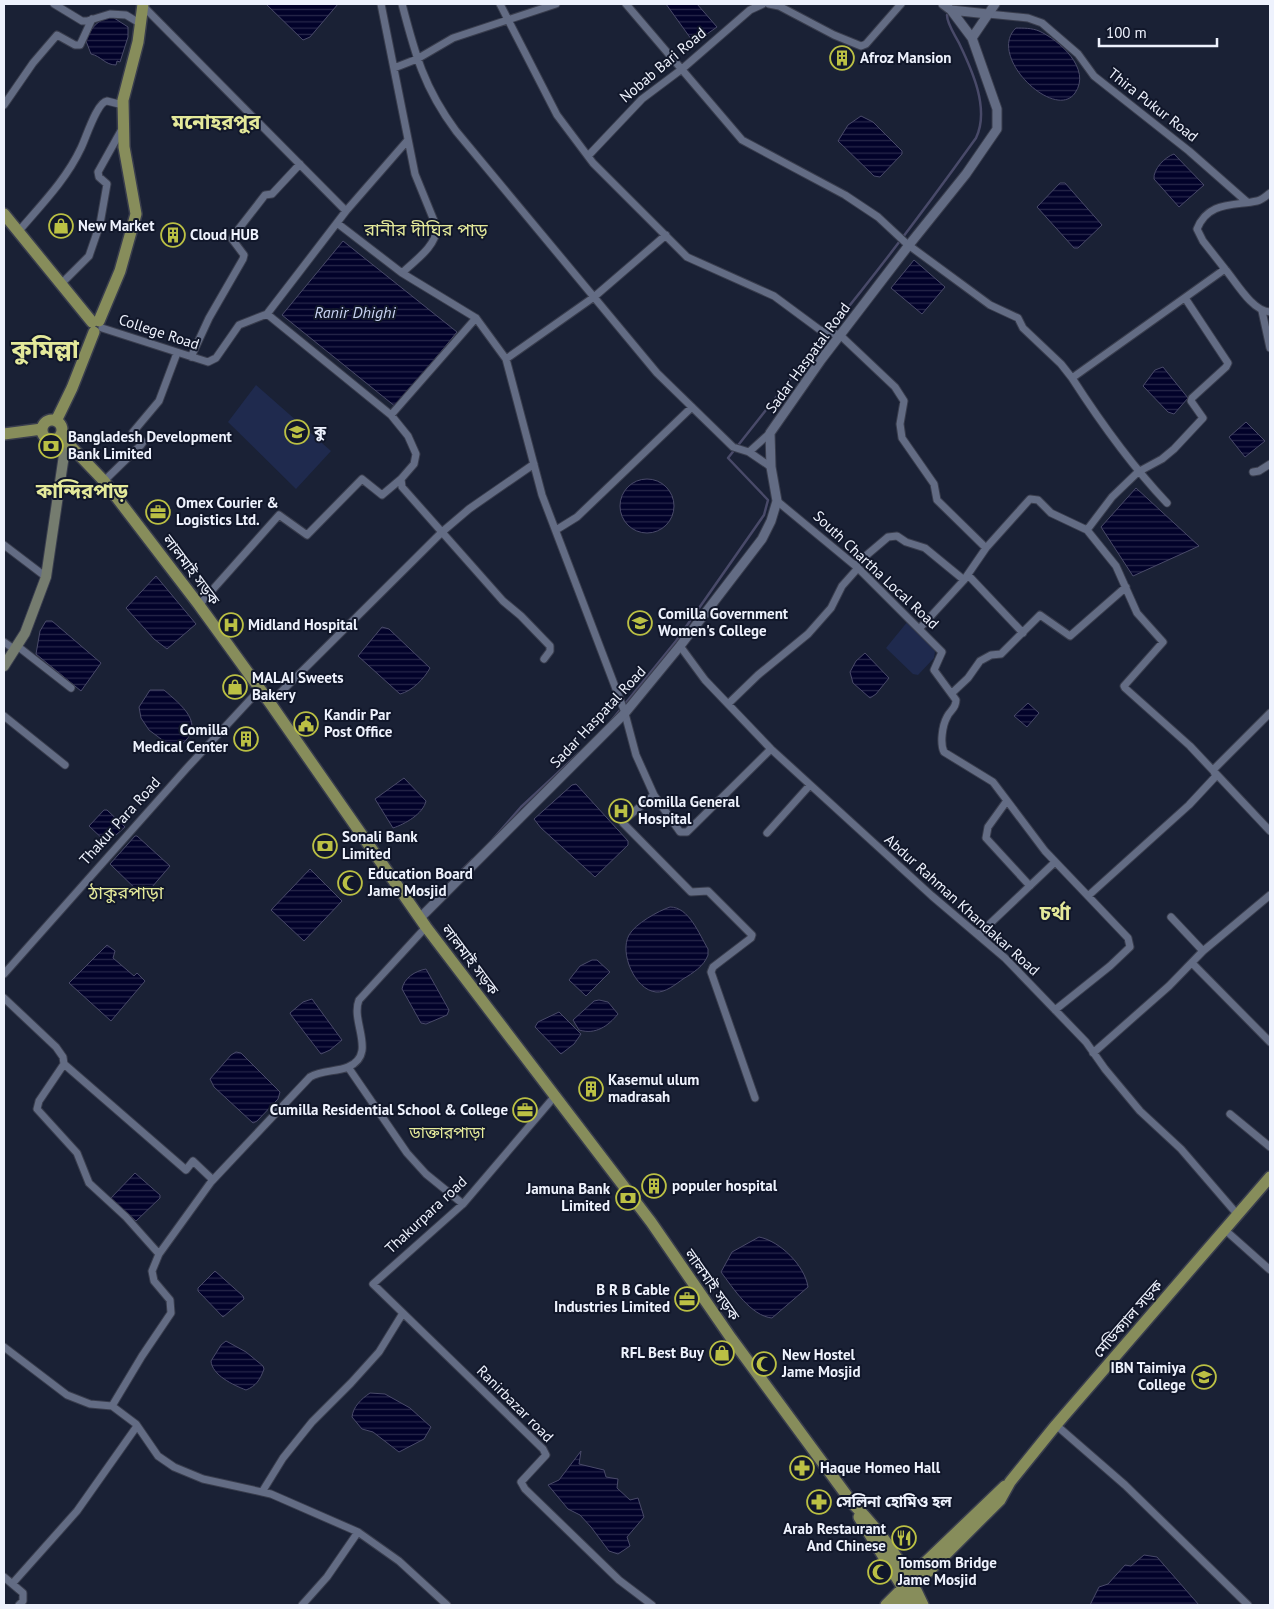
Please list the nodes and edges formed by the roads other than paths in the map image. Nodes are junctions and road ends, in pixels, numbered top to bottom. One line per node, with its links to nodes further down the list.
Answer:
1 (54, 4): 15 (street)
2 (381, 4): 20 (street)
3 (402, 4): 19 (street)
4 (500, 4): 16 (street)
5 (556, 4): 16 (street)
6 (626, 4): 21 (street)
7 (763, 4): 21 (street, Nobab Bari Road)
8 (769, 4): 9 (street)
9 (901, 4)
10 (943, 4): 13 (street)
11 (995, 4): 14 (street)
12 (143, 5): 17 (main road); 27 (street)
13 (951, 10): 14 (street); 18 (street, Sadar Haspatal Road)
14 (988, 14): 18 (street); 29 (street, Thira Pukur Road)
15 (92, 19): 17 (street); 22 (street)
16 (507, 20): 19 (street); 26 (street)
17 (141, 24): 23 (main road)
18 (972, 38): 35 (street, Sadar Haspatal Road)
19 (417, 59): 20 (street); 39 (street)
20 (394, 68): 25 (street)
21 (682, 69): 26 (street, Nobab Bari Road); 35 (street)
22 (4, 105)
23 (122, 106): 24 (main road); 33 (street)
24 (124, 126): 38 (street); 45 (main road)
25 (407, 141): 30 (street); 37 (street)
26 (588, 156): 34 (street)
27 (300, 164): 30 (street); 49 (street)
28 (1270, 193): 29 (street)
29 (1247, 202): 36 (street)
30 (346, 211): 32 (street)
31 (4, 214): 33 (main road)
32 (337, 223): 37 (street); 43 (street)
33 (18, 232): 38 (main road)
34 (666, 235): 39 (street); 46 (street)
35 (908, 244): 46 (street, Sadar Haspatal Road); 51 (street)
36 (1225, 269): 40 (street); 41 (street)
37 (402, 273): 44 (street)
38 (61, 284): 45 (main road)
39 (594, 297): 50 (street); 52 (street)
40 (1185, 298): 51 (street); 63 (street)
41 (1262, 311): 42 (street); 47 (street)
42 (1270, 312)
43 (267, 314): 49 (street, College Road); 53 (street)
44 (476, 318): 50 (street); 53 (street)
45 (97, 325): 48 (street, College Road); 54 (main road)
46 (840, 336): 56 (street, Sadar Haspatal Road); 73 (street)
47 (1270, 348)
48 (177, 353): 49 (street, College Road); 66 (street)
49 (191, 357)
50 (506, 359): 60 (street)
51 (1072, 378): 63 (street)
52 (692, 407): 59 (street); 69 (street)
53 (391, 415): 65 (street)
54 (56, 421): 55 (main road); 58 (main road)
55 (42, 429): 57 (main road); 58 (main road)
56 (770, 433): 59 (street); 62 (street, Sadar Haspatal Road)
57 (4, 434)
58 (61, 436): 66 (main road, লালমাই সড়ক); 75 (main road)
59 (749, 452): 62 (street)
60 (534, 464): 69 (street); 71 (street)
61 (1270, 464): 64 (street)
62 (771, 467): 67 (street, Sadar Haspatal Road)
63 (1138, 472): 68 (street); 70 (street)
64 (1254, 472)
65 (401, 479): 71 (street); 78 (street)
66 (104, 480): 78 (main road, লালমাই সড়ক)
67 (777, 500): 74 (street, South Chartha Local Road); 82 (street, Sadar Haspatal Road)
68 (1167, 503)
69 (556, 530): 91 (street)
70 (1087, 530): 73 (street); 77 (street)
71 (442, 532): 84 (street); 89 (street)
72 (4, 545): 75 (street)
73 (986, 548): 76 (street)
74 (857, 567): 76 (street); 79 (street, South Chartha Local Road); 90 (street)
75 (46, 577): 83 (main road)
76 (966, 578): 79 (street); 80 (street)
77 (1126, 587): 80 (street); 96 (street)
78 (199, 605): 87 (main road, লালমাই সড়ক)
79 (920, 628): 88 (street, South Chartha Local Road)
80 (1023, 633): 88 (street)
81 (4, 642): 83 (street)
82 (680, 646): 90 (street, Abdur Rahman Khandakar Road); 91 (street, Sadar Haspatal Road)
83 (15, 647): 85 (main road); 86 (street)
84 (544, 659)
85 (4, 666)
86 (71, 688)
87 (260, 689): 89 (main road, লালমাই সড়ক); 111 (street, Thakur Para Road)
88 (952, 692): 99 (street)
89 (270, 703): 107 (main road, লালমাই সড়ক)
90 (728, 704): 94 (street, Abdur Rahman Khandakar Road)
91 (625, 712): 98 (street); 107 (street, Sadar Haspatal Road)
92 (1270, 714): 96 (street)
93 (4, 716): 95 (street)
94 (771, 749): 97 (street, Abdur Rahman Khandakar Road); 98 (street)
95 (65, 765)
96 (1212, 770): 100 (street); 105 (street)
97 (810, 785): 101 (street); 108 (street, Abdur Rahman Khandakar Road)
98 (654, 795): 119 (street)
99 (1006, 802): 102 (street); 103 (street)
100 (1270, 831)
101 (767, 833)
102 (1055, 862): 103 (street); 105 (street)
103 (1030, 886): 108 (street)
104 (1270, 895): 109 (street)
105 (1088, 896): 113 (street)
106 (1171, 917): 109 (street)
107 (423, 922): 117 (street); 118 (main road, লালমাই সড়ক)
108 (978, 935): 113 (street, Abdur Rahman Khandakar Road)
109 (1203, 951): 110 (street)
110 (1192, 963): 114 (street); 115 (street)
111 (4, 974)
112 (4, 998): 116 (street)
113 (1055, 1010): 115 (street, Abdur Rahman Khandakar Road)
114 (1270, 1042)
115 (1093, 1053): 125 (street, Abdur Rahman Khandakar Road)
116 (64, 1064): 123 (street); 127 (street)
117 (348, 1067): 123 (street); 124 (street)
118 (555, 1096): 124 (street, Thakurpara road); 139 (main road, লালমাই সড়ক)
119 (755, 1098)
120 (1230, 1114): 121 (street)
121 (1270, 1147)
122 (1270, 1178): 125 (main road, মেডিক্যাল সড়ক)
123 (213, 1180): 127 (street)
124 (463, 1204): 129 (street, Thakurpara road)
125 (1237, 1214): 126 (main road, মেডিক্যাল সড়ক)
126 (1224, 1229): 128 (street); 133 (main road, মেডিক্যাল সড়ক)
127 (159, 1254): 132 (street)
128 (1270, 1270)
129 (372, 1284): 130 (street, Ranirbazar road)
130 (403, 1313): 135 (street); 143 (street, Ranirbazar road)
131 (4, 1347): 132 (street)
132 (112, 1406): 134 (street)
133 (1056, 1425): 139 (main road, মেডিক্যাল সড়ক); 147 (street)
134 (137, 1426): 135 (street); 138 (street)
135 (262, 1492): 136 (street)
136 (358, 1532): 141 (street); 142 (street)
137 (4, 1577): 138 (street)
138 (12, 1584): 140 (street)
139 (909, 1590): 144 (main road); 145 (main road); 146 (main road, লালমাই সড়ক)
140 (19, 1605)
141 (302, 1605)
142 (447, 1605)
143 (652, 1605)
144 (886, 1605)
145 (898, 1605)
146 (923, 1605)
147 (1248, 1605)

